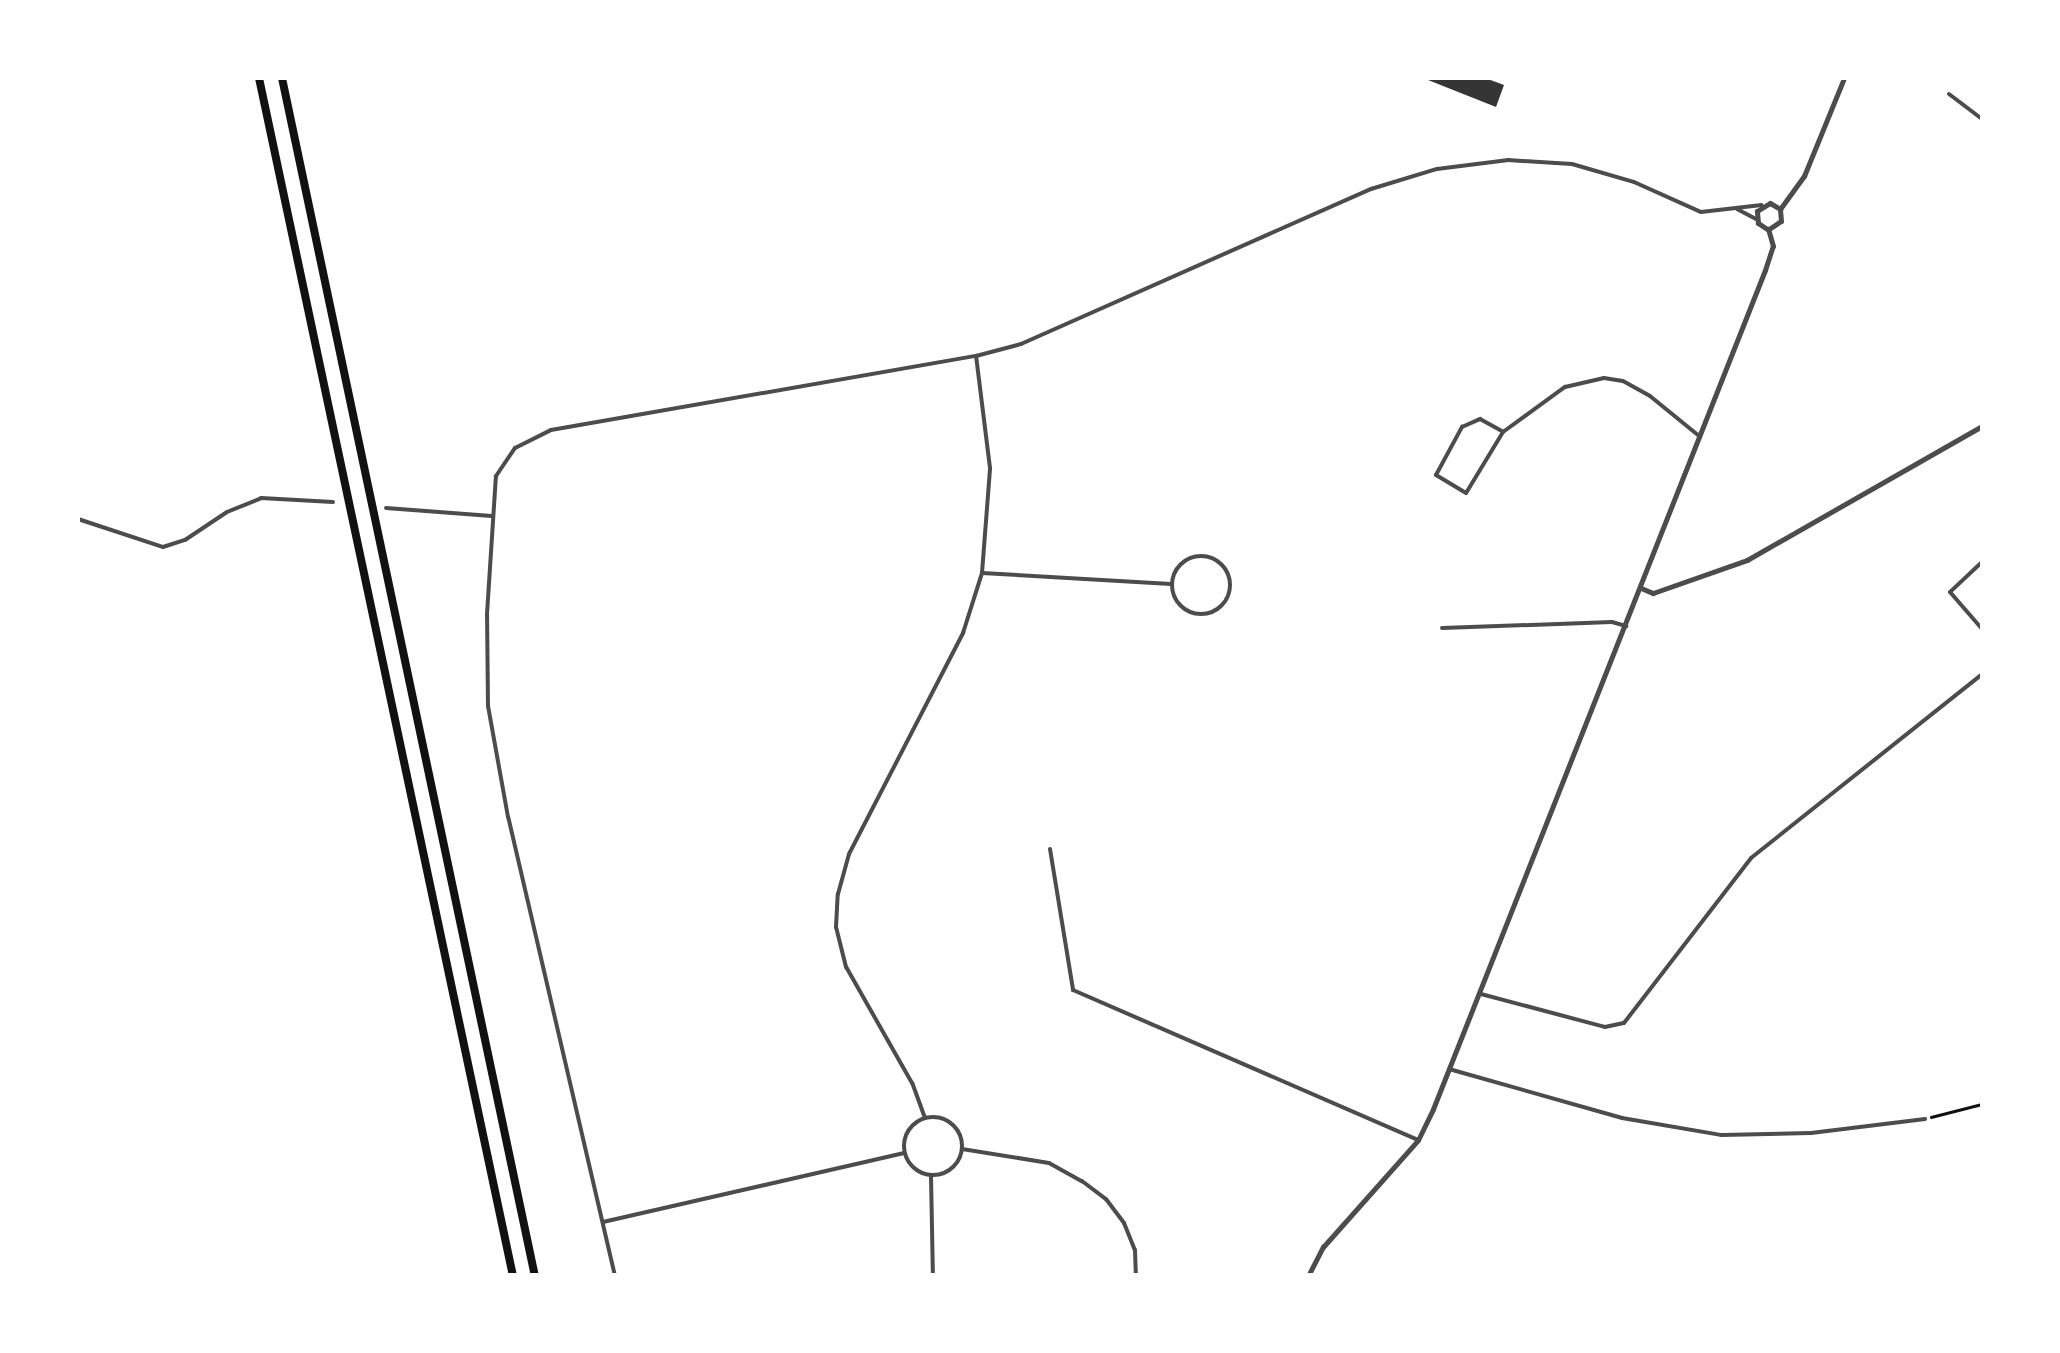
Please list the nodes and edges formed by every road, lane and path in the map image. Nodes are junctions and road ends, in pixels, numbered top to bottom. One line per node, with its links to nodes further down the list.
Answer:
1 (259, 78): 38 (highway)
2 (282, 78): 39 (highway)
3 (1844, 78): 8 (street)
4 (1949, 94): 5 (street)
5 (1982, 119)
6 (1762, 205): 7 (street); 8 (street); 9 (street)
7 (1737, 209): 9 (street); 11 (street)
8 (1780, 210): 10 (street)
9 (1756, 219): 10 (street)
10 (1768, 229): 14 (street)
11 (976, 356): 17 (street); 20 (street)
12 (1982, 426): 22 (street)
13 (1502, 432): 13 (street); 14 (street)
14 (1700, 436): 22 (street)
15 (334, 502): 18 (street)
16 (386, 508): 17 (street)
17 (492, 516): 37 (street)
18 (78, 519)
19 (1982, 562): 25 (street)
20 (982, 573): 21 (street); 31 (street)
21 (1171, 584): 21 (street)
22 (1640, 588): 23 (street)
23 (1626, 626): 24 (street); 28 (street)
24 (1442, 628)
25 (1982, 629)
26 (1982, 674): 28 (street)
27 (1050, 849): 33 (street)
28 (1481, 994): 29 (street)
29 (1449, 1069): 32 (street); 33 (street)
30 (1982, 1104): 32 (path)
31 (925, 1118): 34 (street); 35 (street)
32 (1925, 1118)
33 (1418, 1140): 43 (street)
34 (962, 1149): 36 (street); 42 (street)
35 (904, 1153): 36 (street); 37 (street)
36 (931, 1176): 41 (street)
37 (603, 1222): 40 (street)
38 (512, 1276)
39 (535, 1276)
40 (615, 1276)
41 (933, 1276)
42 (1136, 1276)
43 (1308, 1276)

